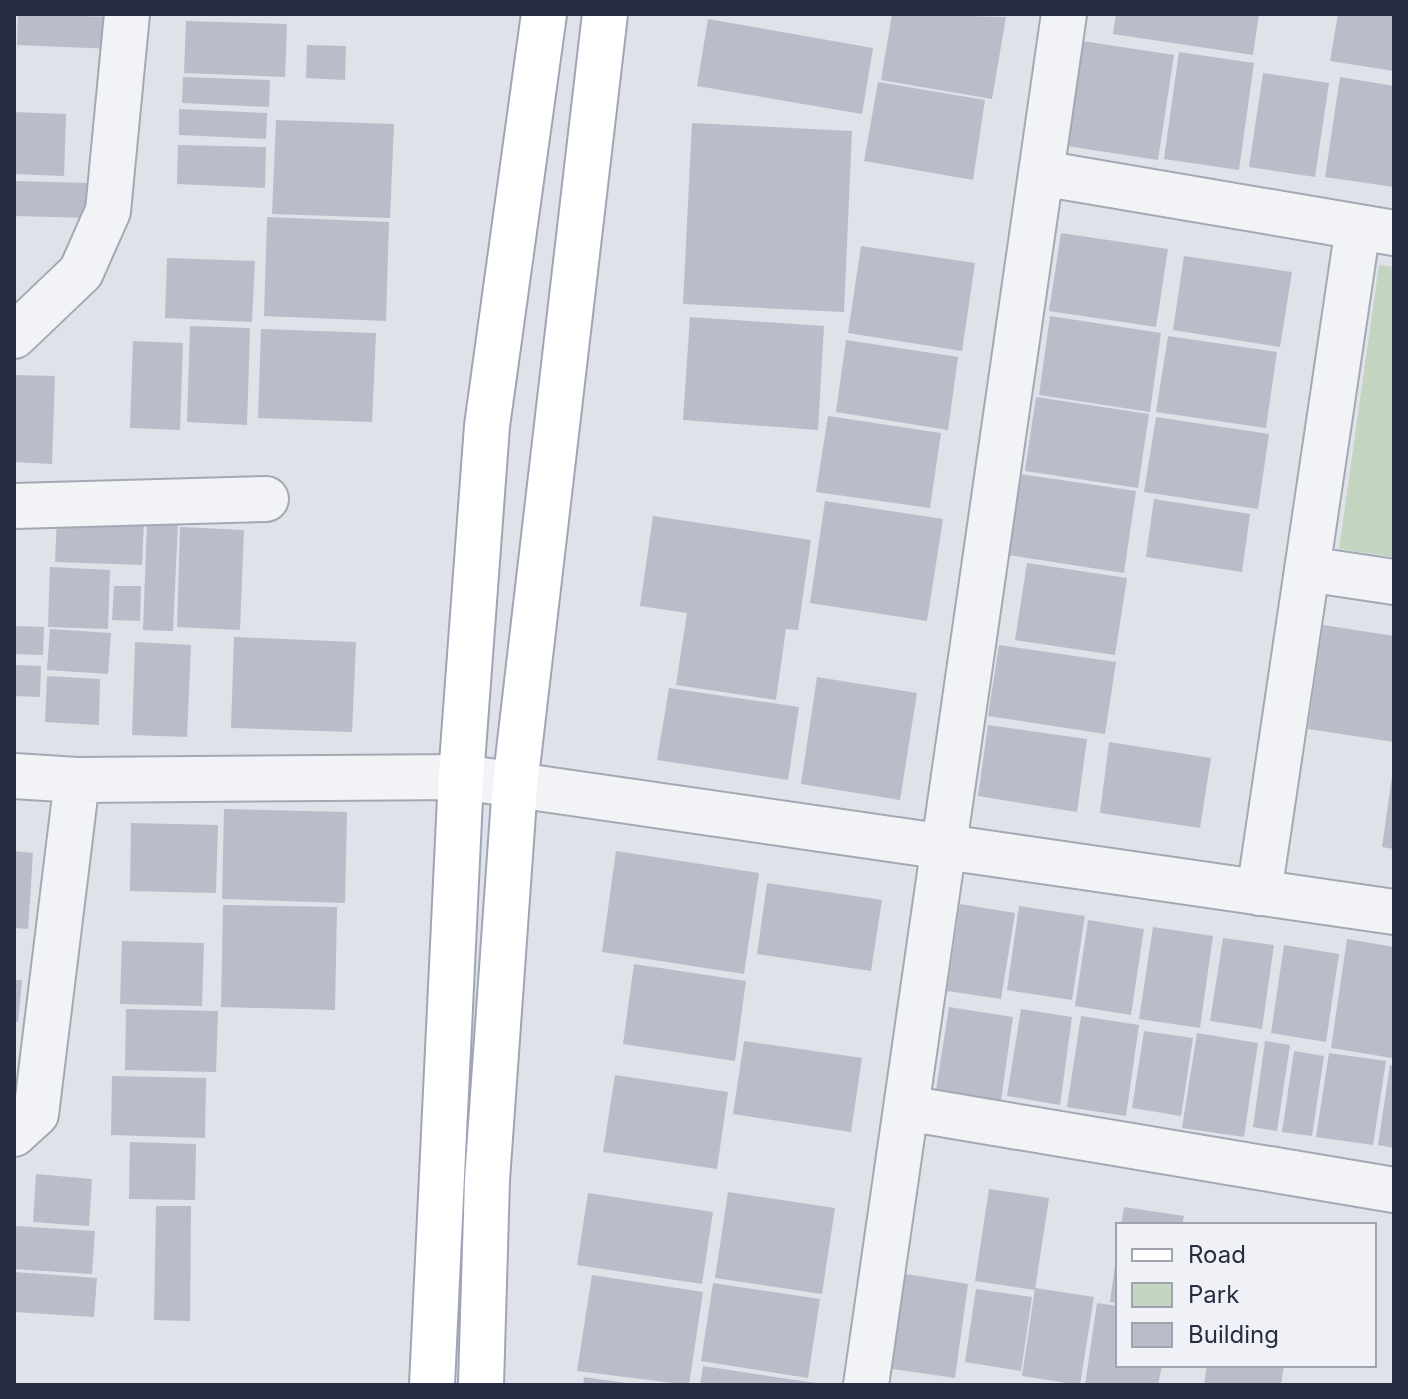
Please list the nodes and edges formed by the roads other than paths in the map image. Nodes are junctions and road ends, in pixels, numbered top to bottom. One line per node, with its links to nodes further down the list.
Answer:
1 (127, 14): 7 (street)
2 (544, 14): 13 (main road)
3 (605, 14): 15 (main road)
4 (1064, 14): 5 (street)
5 (1041, 173): 6 (street); 16 (street)
6 (1376, 230): 10 (street)
7 (14, 336)
8 (266, 499): 9 (street)
9 (14, 506)
10 (1307, 569): 11 (street); 17 (street)
11 (1394, 582)
12 (14, 776): 14 (street)
13 (461, 777): 14 (street); 15 (street); 22 (main road)
14 (77, 780): 20 (street)
15 (515, 785): 16 (street); 23 (main road)
16 (944, 847): 17 (street); 19 (street)
17 (1259, 893): 18 (street)
18 (1394, 912)
19 (906, 1108): 21 (street); 24 (street)
20 (14, 1134)
21 (1394, 1190)
22 (432, 1385)
23 (481, 1385)
24 (866, 1385)

